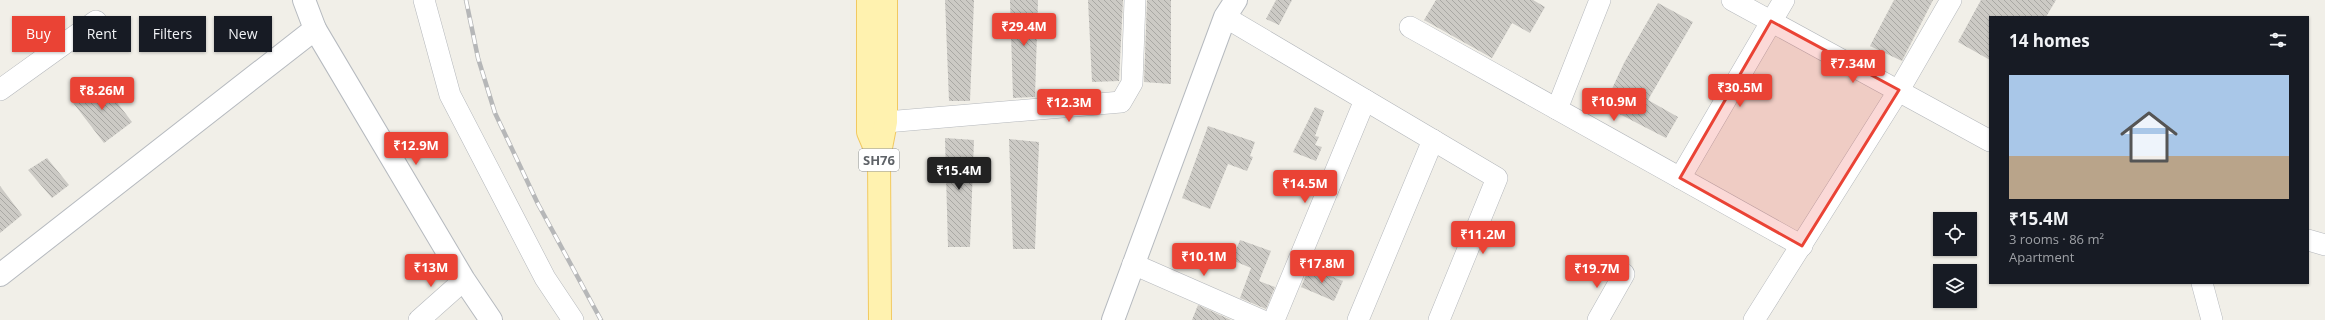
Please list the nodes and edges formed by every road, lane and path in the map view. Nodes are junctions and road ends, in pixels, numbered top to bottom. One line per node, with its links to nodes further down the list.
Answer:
1 (304, 0): 13 (street)
2 (424, 0): 34 (street)
3 (868, 0): 22 (main road, SH76)
4 (886, 0): 19 (main road, SH76)
5 (1136, 0): 19 (street)
6 (1600, 0): 18 (street)
7 (1732, 0): 11 (street)
8 (1784, 0): 11 (street)
9 (1951, 0): 16 (street)
10 (1230, 8): 17 (street); 27 (street)
11 (1772, 21): 16 (street); 23 (street)
12 (1410, 27): 18 (street)
13 (315, 29): 29 (street); 30 (street)
14 (73, 38): 15 (street)
15 (0, 90)
16 (1899, 90): 20 (street); 25 (street)
17 (1365, 100): 21 (street); 38 (street)
18 (1557, 109): 23 (street)
19 (886, 122): 22 (main road, SH76)
20 (1989, 139)
21 (1433, 140): 39 (street); 40 (street)
22 (879, 158): 35 (main road, SH76)
23 (1680, 178): 25 (street)
24 (2309, 240): 26 (street)
25 (1802, 246): 42 (street)
26 (2325, 246)
27 (1133, 264): 36 (street); 37 (street)
28 (1624, 274): 41 (street)
29 (0, 275)
30 (464, 280): 32 (street); 33 (street)
31 (2202, 284): 43 (street)
32 (420, 320)
33 (491, 320)
34 (573, 320)
35 (880, 320)
36 (1113, 320)
37 (1262, 320)
38 (1274, 320)
39 (1358, 320)
40 (1439, 320)
41 (1598, 320)
42 (1754, 320)
43 (2212, 320)

